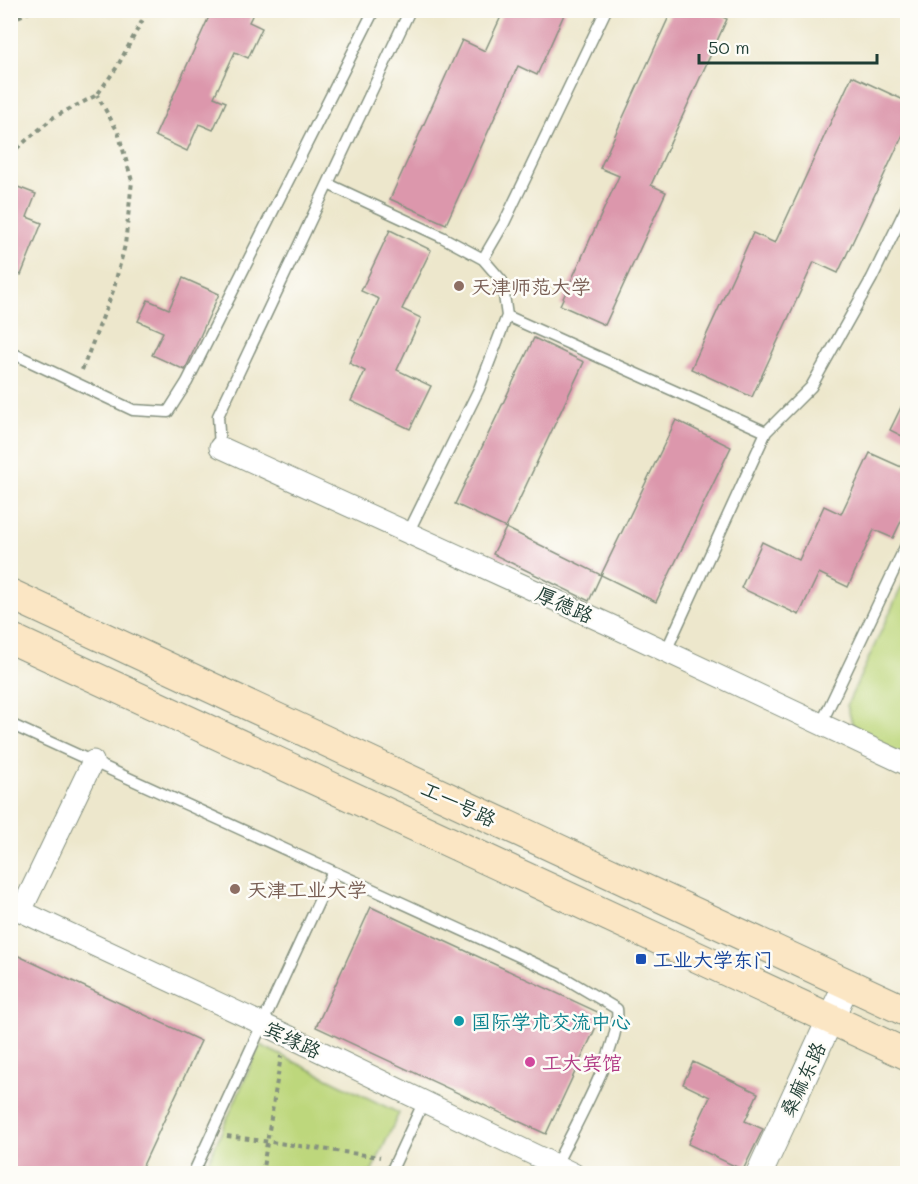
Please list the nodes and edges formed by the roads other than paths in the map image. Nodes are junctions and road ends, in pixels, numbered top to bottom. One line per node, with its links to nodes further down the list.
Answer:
1 (374, 10): 8 (lane)
2 (410, 10): 4 (lane)
3 (606, 10): 6 (lane)
4 (328, 184): 6 (lane); 10 (lane)
5 (908, 204): 9 (lane)
6 (483, 259): 7 (lane)
7 (507, 316): 9 (lane); 11 (lane)
8 (10, 352)
9 (766, 432): 15 (lane)
10 (220, 447): 11 (street, 厚德路)
11 (408, 533): 15 (street, 厚德路)
12 (908, 541): 17 (lane)
13 (10, 594): 22 (main road, 工一号路)
14 (10, 638): 24 (main road, 工一号路)
15 (666, 651): 17 (street, 厚德路)
16 (10, 724): 18 (lane)
17 (821, 724): 19 (street, 厚德路)
18 (93, 761): 20 (lane); 21 (street)
19 (908, 765)
20 (332, 873): 25 (lane); 28 (lane)
21 (16, 909): 25 (street, 宾缘路)
22 (846, 985): 23 (main road, 工一号路); 24 (street, 桑麻东路)
23 (908, 1012)
24 (830, 1019): 26 (main road, 工一号路); 31 (street, 桑麻东路)
25 (262, 1024): 27 (street, 宾缘路); 29 (lane)
26 (908, 1055)
27 (424, 1101): 28 (street, 宾缘路); 30 (lane)
28 (565, 1169)
29 (193, 1173)
30 (390, 1173)
31 (759, 1173)

